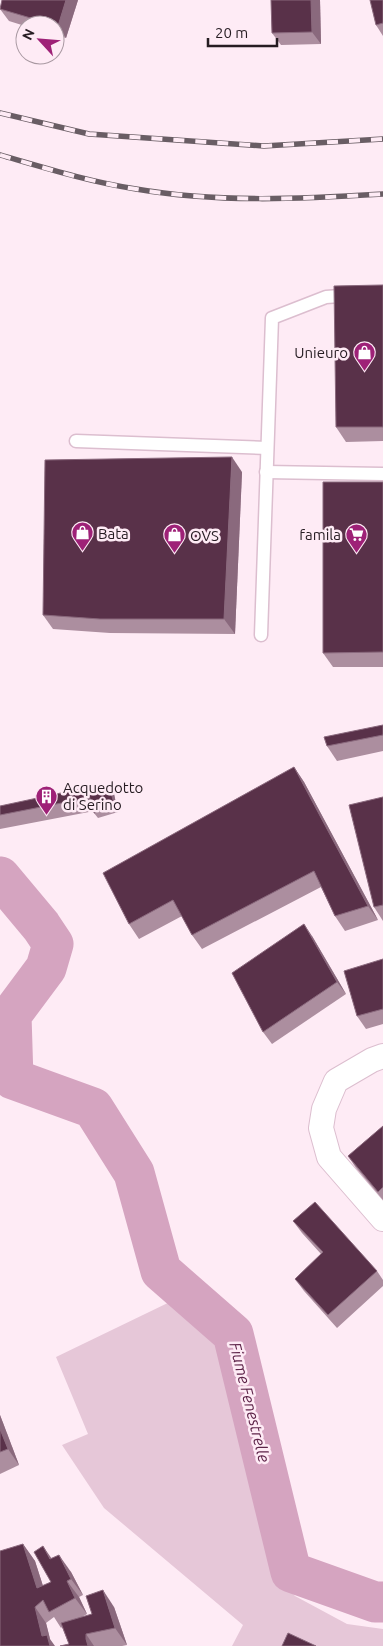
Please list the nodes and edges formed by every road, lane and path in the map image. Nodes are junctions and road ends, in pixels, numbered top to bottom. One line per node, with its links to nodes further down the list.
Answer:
1 (383, 294): 3 (lane)
2 (76, 441): 3 (lane)
3 (267, 448): 4 (lane)
4 (266, 472): 5 (lane); 6 (lane)
5 (383, 474)
6 (260, 635)
7 (383, 1056): 8 (street)
8 (383, 1219)

